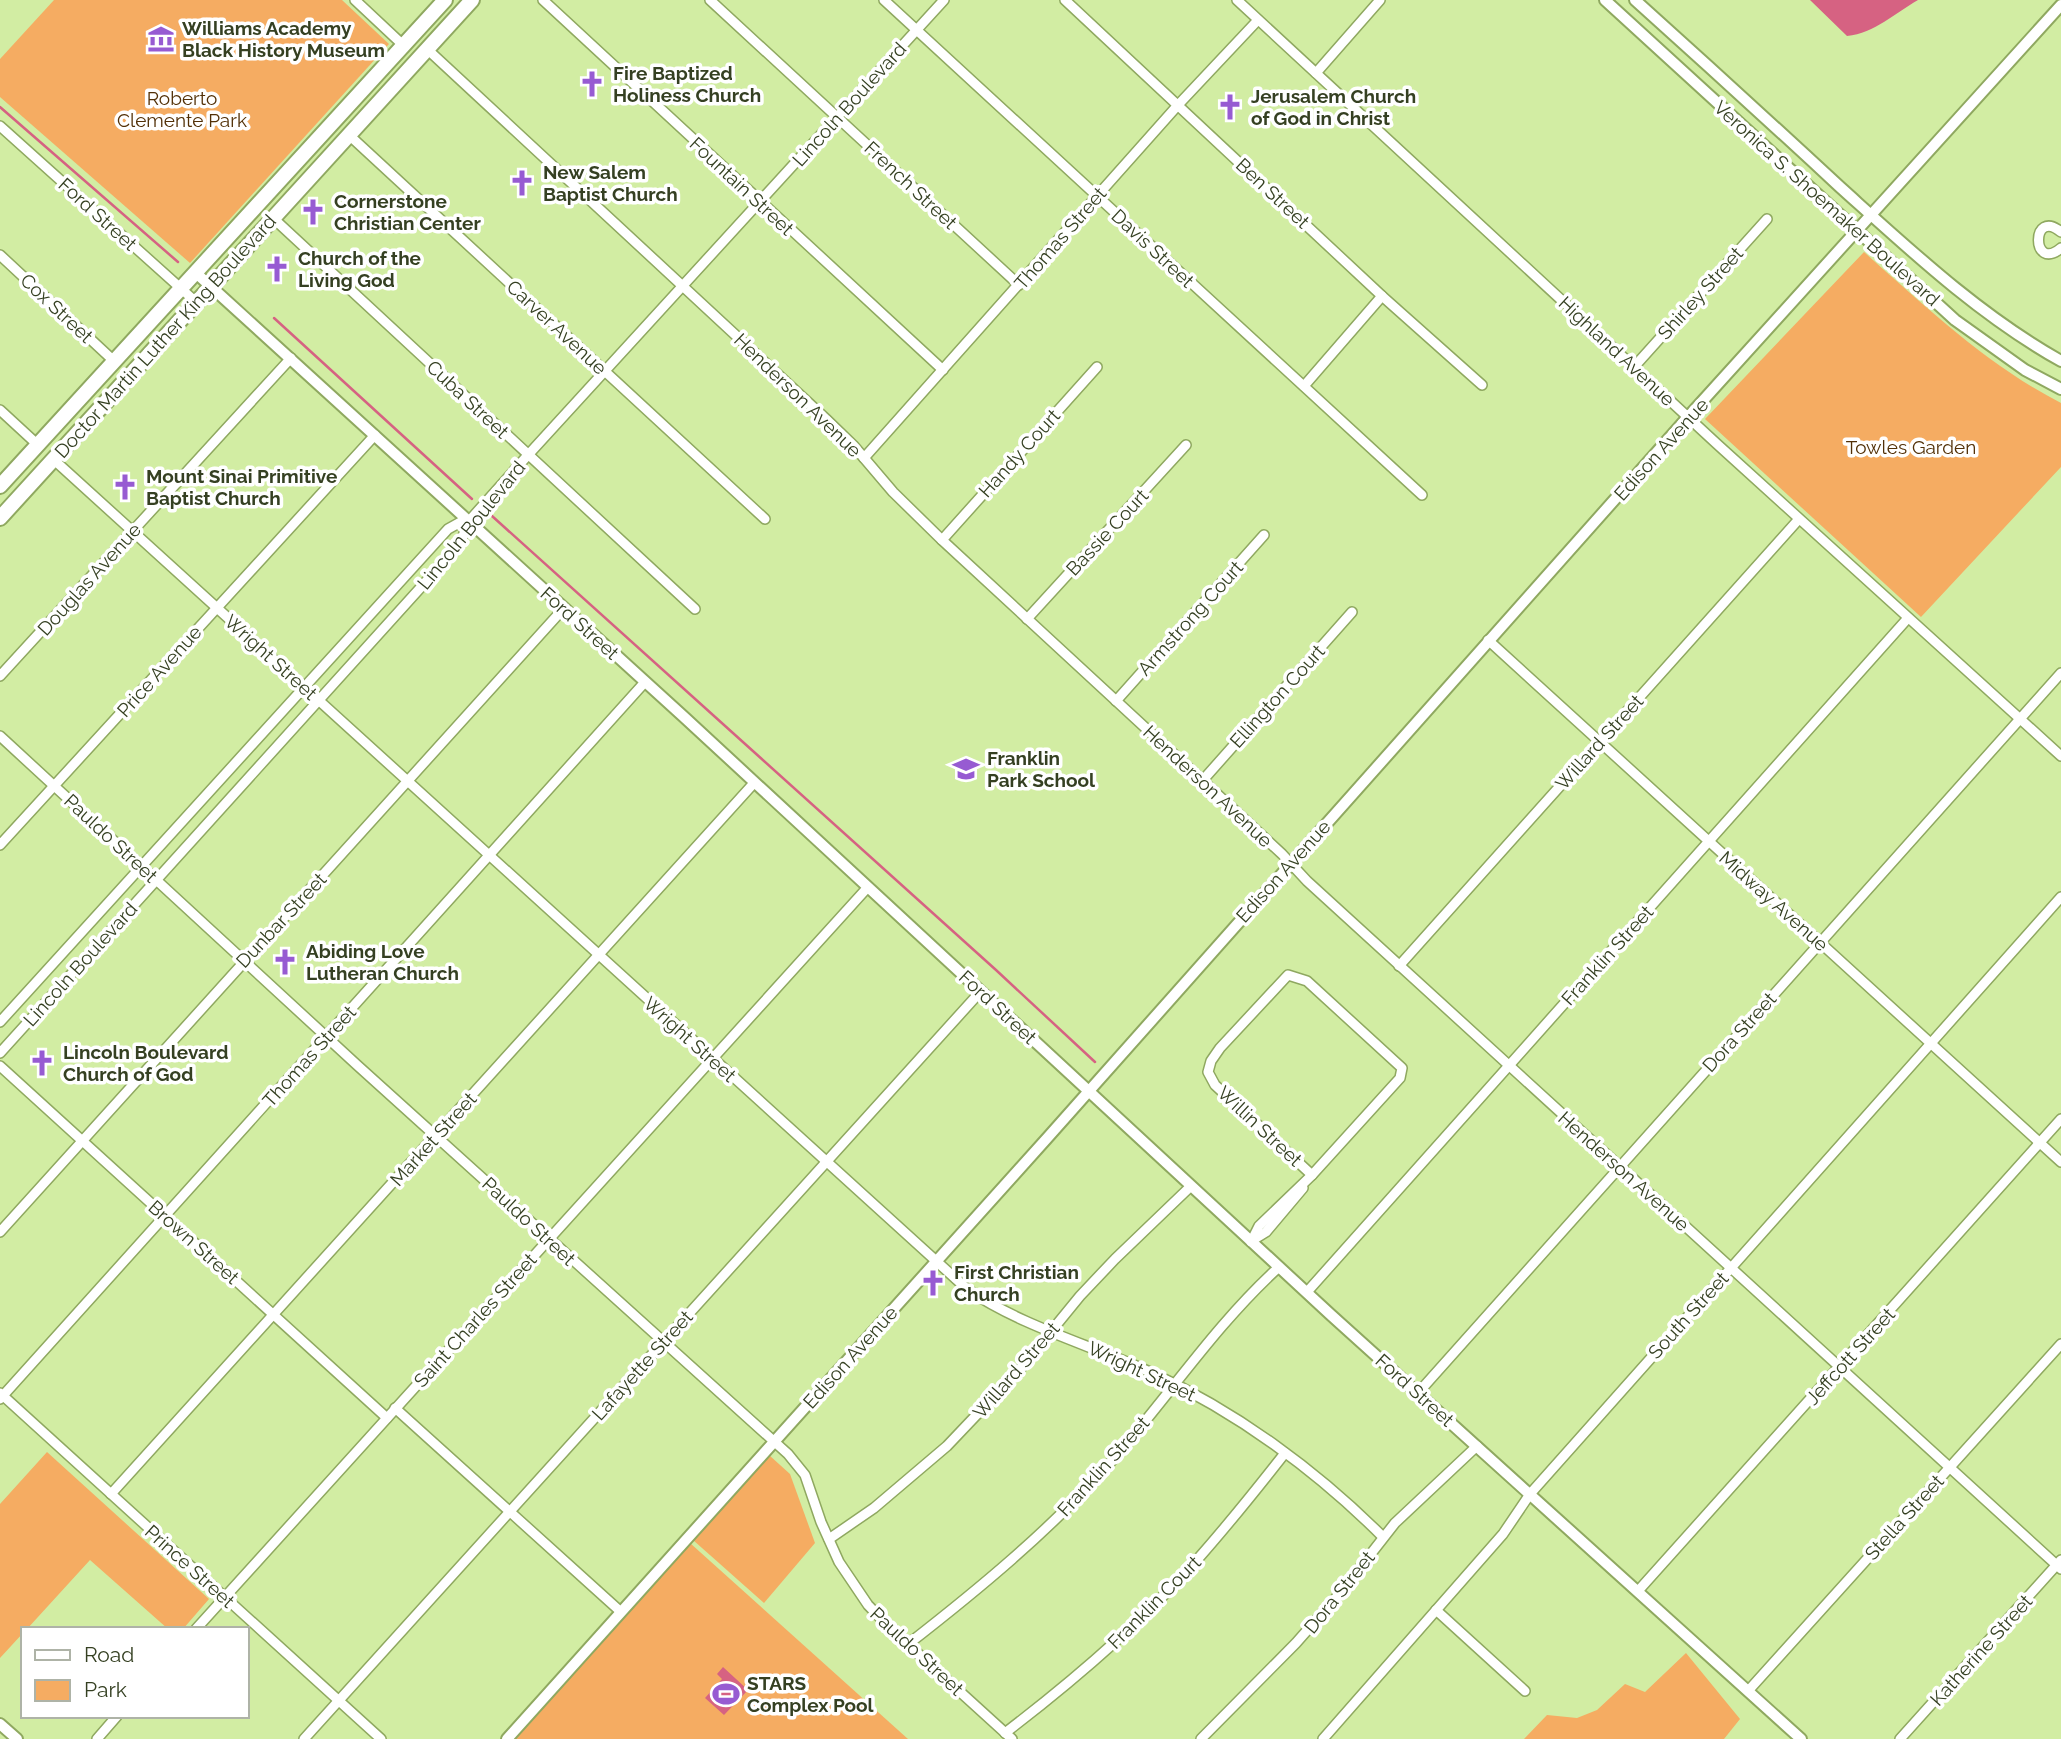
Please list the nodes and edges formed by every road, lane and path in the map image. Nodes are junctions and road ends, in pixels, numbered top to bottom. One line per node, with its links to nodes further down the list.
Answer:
1 (355, 0): 16 (street)
2 (445, 0): 16 (main road, Doctor Martin Luther King Boulevard)
3 (472, 0): 17 (main road, Doctor Martin Luther King Boulevard)
4 (543, 0): 25 (street, Fountain Street)
5 (710, 0): 21 (street, French Street)
6 (884, 0): 15 (street, Davis Street)
7 (944, 0): 15 (street, Lincoln Boulevard)
8 (1065, 0): 20 (street, Ben Street)
9 (1237, 0): 14 (street, Highland Avenue)
10 (1380, 0): 18 (street)
11 (1605, 0): 29 (street, Veronica S. Shoemaker Boulevard)
12 (1635, 0): 26 (street, Veronica S. Shoemaker Boulevard)
13 (2061, 5): 26 (street, Edison Avenue)
14 (1258, 20): 18 (street, Highland Avenue); 20 (street, Thomas Street)
15 (917, 30): 21 (street, Lincoln Boulevard); 24 (street, Davis Street)
16 (403, 45): 19 (main road); 33 (main road, Doctor Martin Luther King Boulevard)
17 (427, 49): 19 (main road, Doctor Martin Luther King Boulevard); 36 (street, Henderson Avenue)
18 (1316, 73): 44 (street, Highland Avenue)
19 (404, 74): 23 (main road, Doctor Martin Luther King Boulevard)
20 (1178, 105): 24 (street, Thomas Street); 38 (street, Ben Street)
21 (836, 117): 25 (street, Lincoln Boulevard); 34 (street, French Street)
22 (0, 126): 37 (street, Ford Street)
23 (349, 135): 27 (main road, Doctor Martin Luther King Boulevard); 46 (street, Carver Avenue)
24 (1097, 196): 34 (street, Thomas Street); 48 (street, Davis Street)
25 (760, 202): 36 (street, Lincoln Boulevard); 45 (street, Fountain Street)
26 (1872, 215): 29 (street, Edison Avenue); 41 (street, Veronica S. Shoemaker Boulevard)
27 (273, 218): 35 (main road, Doctor Martin Luther King Boulevard); 56 (street, Cuba Street)
28 (1767, 219): 44 (street, Shirley Street)
29 (1858, 230): 49 (street, Veronica S. Shoemaker Boulevard); 51 (street, Edison Avenue)
30 (2061, 232): 31 (street)
31 (2061, 249)
32 (0, 255): 42 (street, Cox Street)
33 (196, 273): 35 (street, Ford Street); 37 (main road, Doctor Martin Luther King Boulevard)
34 (1019, 285): 45 (street, Thomas Street)
35 (211, 286): 39 (main road, Doctor Martin Luther King Boulevard); 40 (street, Ford Street)
36 (684, 287): 46 (street, Lincoln Boulevard); 57 (street, Henderson Avenue)
37 (181, 289): 39 (street, Ford Street); 42 (main road, Doctor Martin Luther King Boulevard)
38 (1382, 296): 47 (street, Ben Street); 48 (street)
39 (196, 302): 58 (main road, Doctor Martin Luther King Boulevard)
40 (291, 358): 53 (street, Ford Street); 65 (street, Douglas Avenue)
41 (2061, 361)
42 (115, 362): 52 (main road, Doctor Martin Luther King Boulevard)
43 (1097, 367): 67 (street, Handy Court)
44 (1634, 367): 51 (street, Highland Avenue)
45 (943, 370): 57 (street, Thomas Street)
46 (606, 372): 56 (street, Lincoln Boulevard); 62 (street, Carver Avenue)
47 (1482, 385)
48 (1304, 387): 60 (street, Davis Street)
49 (2061, 389)
50 (0, 410): 54 (street)
51 (1688, 417): 63 (street, Highland Avenue); 74 (street, Edison Avenue)
52 (51, 430): 54 (main road, Doctor Martin Luther King Boulevard); 58 (main road)
53 (375, 435): 64 (street, Ford Street); 68 (street, Price Avenue)
54 (38, 445): 59 (main road, Doctor Martin Luther King Boulevard)
55 (1186, 445): 73 (street, Bassie Court)
56 (528, 455): 64 (street, Lincoln Boulevard); 70 (street, Cuba Street)
57 (864, 458): 67 (street, Henderson Avenue)
58 (53, 459): 61 (main road, Doctor Martin Luther King Boulevard); 65 (street, Wright Street)
59 (0, 486)
60 (1422, 495)
61 (0, 518)
62 (765, 519)
63 (1799, 519): 72 (street, Highland Avenue); 83 (street, Willard Street)
64 (468, 520): 69 (street, Ford Street); 78 (street, Lincoln Boulevard); 79 (street, Lincoln Boulevard)
65 (132, 531): 68 (street, Wright Street); 76 (street, Douglas Avenue)
66 (1264, 535): 80 (street, Armstrong Court)
67 (942, 540): 73 (street, Henderson Avenue)
68 (217, 608): 78 (street, Wright Street); 88 (street, Price Avenue)
69 (564, 608): 77 (street, Ford Street); 86 (street, Dunbar Street)
70 (695, 609)
71 (1352, 612): 85 (street, Ellington Court)
72 (1908, 618): 81 (street, Highland Avenue); 89 (street, Franklin Street)
73 (1027, 619): 80 (street, Henderson Avenue)
74 (1488, 640): 83 (street, Midway Avenue); 92 (street, Edison Avenue)
75 (2061, 673): 81 (street, Dora Street)
76 (0, 676)
77 (645, 682): 87 (street, Ford Street); 91 (street, Thomas Street)
78 (303, 687): 79 (street, Wright Street); 93 (street, Lincoln Boulevard)
79 (318, 701): 86 (street, Wright Street); 94 (street, Lincoln Boulevard)
80 (1116, 701): 85 (street, Henderson Avenue)
81 (2020, 720): 84 (street, Highland Avenue); 97 (street, Dora Street)
82 (0, 736): 88 (street, Pauldo Street)
83 (1600, 742): 89 (street, Midway Avenue); 100 (street, Willard Street)
84 (2061, 756)
85 (1203, 780): 92 (street, Henderson Avenue)
86 (407, 782): 91 (street, Wright Street); 99 (street, Dunbar Street)
87 (754, 783): 95 (street, Ford Street); 98 (street, Market Street)
88 (55, 786): 90 (street, Price Avenue); 93 (street, Pauldo Street)
89 (1708, 842): 97 (street, Midway Avenue); 107 (street, Franklin Street)
90 (0, 845)
91 (488, 856): 98 (street, Wright Street); 103 (street, Thomas Street)
92 (1290, 864): 100 (street, Henderson Avenue); 109 (street, Edison Avenue)
93 (142, 866): 94 (street, Pauldo Street); 102 (street, Lincoln Boulevard)
94 (157, 879): 99 (street, Pauldo Street); 105 (street, Lincoln Boulevard)
95 (868, 887): 101 (street, Ford Street); 106 (street, Saint Charles Street)
96 (2061, 897): 104 (street, South Street)
97 (1819, 942): 104 (street, Midway Avenue); 116 (street, Dora Street)
98 (598, 956): 106 (street, Wright Street); 111 (street, Market Street)
99 (243, 961): 103 (street, Pauldo Street); 112 (street, Dunbar Street)
100 (1399, 966): 107 (street, Henderson Avenue)
101 (981, 991): 109 (street, Ford Street); 114 (street, Lafayette Street)
102 (0, 1022)
103 (327, 1036): 111 (street, Pauldo Street); 119 (street, Thomas Street)
104 (1930, 1044): 113 (street, Midway Avenue); 125 (street, South Street)
105 (0, 1053)
106 (712, 1059): 114 (street, Wright Street); 121 (street, Saint Charles Street)
107 (1508, 1065): 116 (street, Henderson Avenue); 126 (street, Franklin Street)
108 (0, 1066): 112 (street, Brown Street)
109 (1088, 1091): 118 (street, Ford Street); 123 (street, Edison Avenue)
110 (2061, 1119): 113 (street, Jeffcott Street)
111 (436, 1137): 121 (street, Pauldo Street); 127 (street, Market Street)
112 (82, 1140): 119 (street, Brown Street); 120 (street, Dunbar Street)
113 (2040, 1143): 115 (street, Midway Avenue); 131 (street, Jeffcott Street)
114 (826, 1162): 123 (street, Wright Street); 129 (street, Lafayette Street)
115 (2061, 1162)
116 (1619, 1167): 125 (street, Henderson Avenue); 133 (street, Dora Street)
117 (1312, 1175): 117 (street, Willin Street); 122 (street, Willin Street)
118 (1191, 1186): 122 (street, Ford Street); 128 (street, Willard Street)
119 (165, 1215): 127 (street, Brown Street); 134 (street, Thomas Street)
120 (0, 1232)
121 (549, 1239): 129 (street, Pauldo Street); 135 (street, Saint Charles Street)
122 (1251, 1242): 124 (street, Ford Street)
123 (936, 1261): 128 (street, Wright Street); 137 (street, Edison Avenue)
124 (1279, 1267): 126 (street, Ford Street); 132 (street, Franklin Street)
125 (1730, 1267): 131 (street, Henderson Avenue); 142 (street, South Street)
126 (1307, 1292): 133 (street, Ford Street)
127 (274, 1314): 136 (street, Brown Street); 141 (street, Market Street)
128 (1052, 1331): 132 (street, Wright Street); 145 (street, Willard Street)
129 (662, 1342): 137 (street, Pauldo Street); 143 (street, Lafayette Street)
130 (2061, 1344): 140 (street, Stella Street)
131 (1839, 1367): 140 (street, Henderson Avenue); 147 (street, Jeffcott Street)
132 (1175, 1384): 139 (street, Wright Street); 152 (street, Franklin Street)
133 (1418, 1393): 138 (street, Ford Street)
134 (1, 1396): 141 (street, Prince Street)
135 (395, 1408): 136 (street, Saint Charles Street); 143 (street)
136 (387, 1418): 148 (street, Saint Charles Street)
137 (773, 1442): 145 (street, Pauldo Street); 150 (street, Edison Avenue)
138 (1477, 1446): 142 (street, Ford Street); 144 (street, Dora Street)
139 (1285, 1453): 144 (street, Wright Street); 158 (street, Franklin Court)
140 (1949, 1467): 146 (street, Henderson Avenue); 154 (street, Stella Street)
141 (111, 1494): 148 (street, Prince Street)
142 (1530, 1494): 147 (street, Ford Street); 149 (street, South Street)
143 (509, 1511): 150 (street); 155 (street, Lafayette Street)
144 (1383, 1536): 164 (street, Dora Street)
145 (829, 1539): 152 (street, Pauldo Street)
146 (2060, 1565): 167 (street, Katherine Street)
147 (1638, 1591): 154 (street, Ford Street)
148 (225, 1597): 151 (street, Saint Charles Street); 155 (street, Prince Street)
149 (1436, 1610): 153 (street); 165 (street, South Street)
150 (621, 1612): 163 (street, Edison Avenue)
151 (198, 1627)
152 (907, 1644): 158 (street, Pauldo Street)
153 (1525, 1691)
154 (1748, 1692): 166 (street, Ford Street)
155 (339, 1701): 161 (street, Lafayette Street); 162 (street, Prince Street)
156 (115, 1718): 160 (street)
157 (0, 1724): 159 (street)
158 (1008, 1736)
159 (17, 1739)
160 (97, 1739)
161 (304, 1739)
162 (381, 1739)
163 (507, 1739)
164 (1201, 1739)
165 (1323, 1739)
166 (1801, 1739)
167 (1900, 1739)

